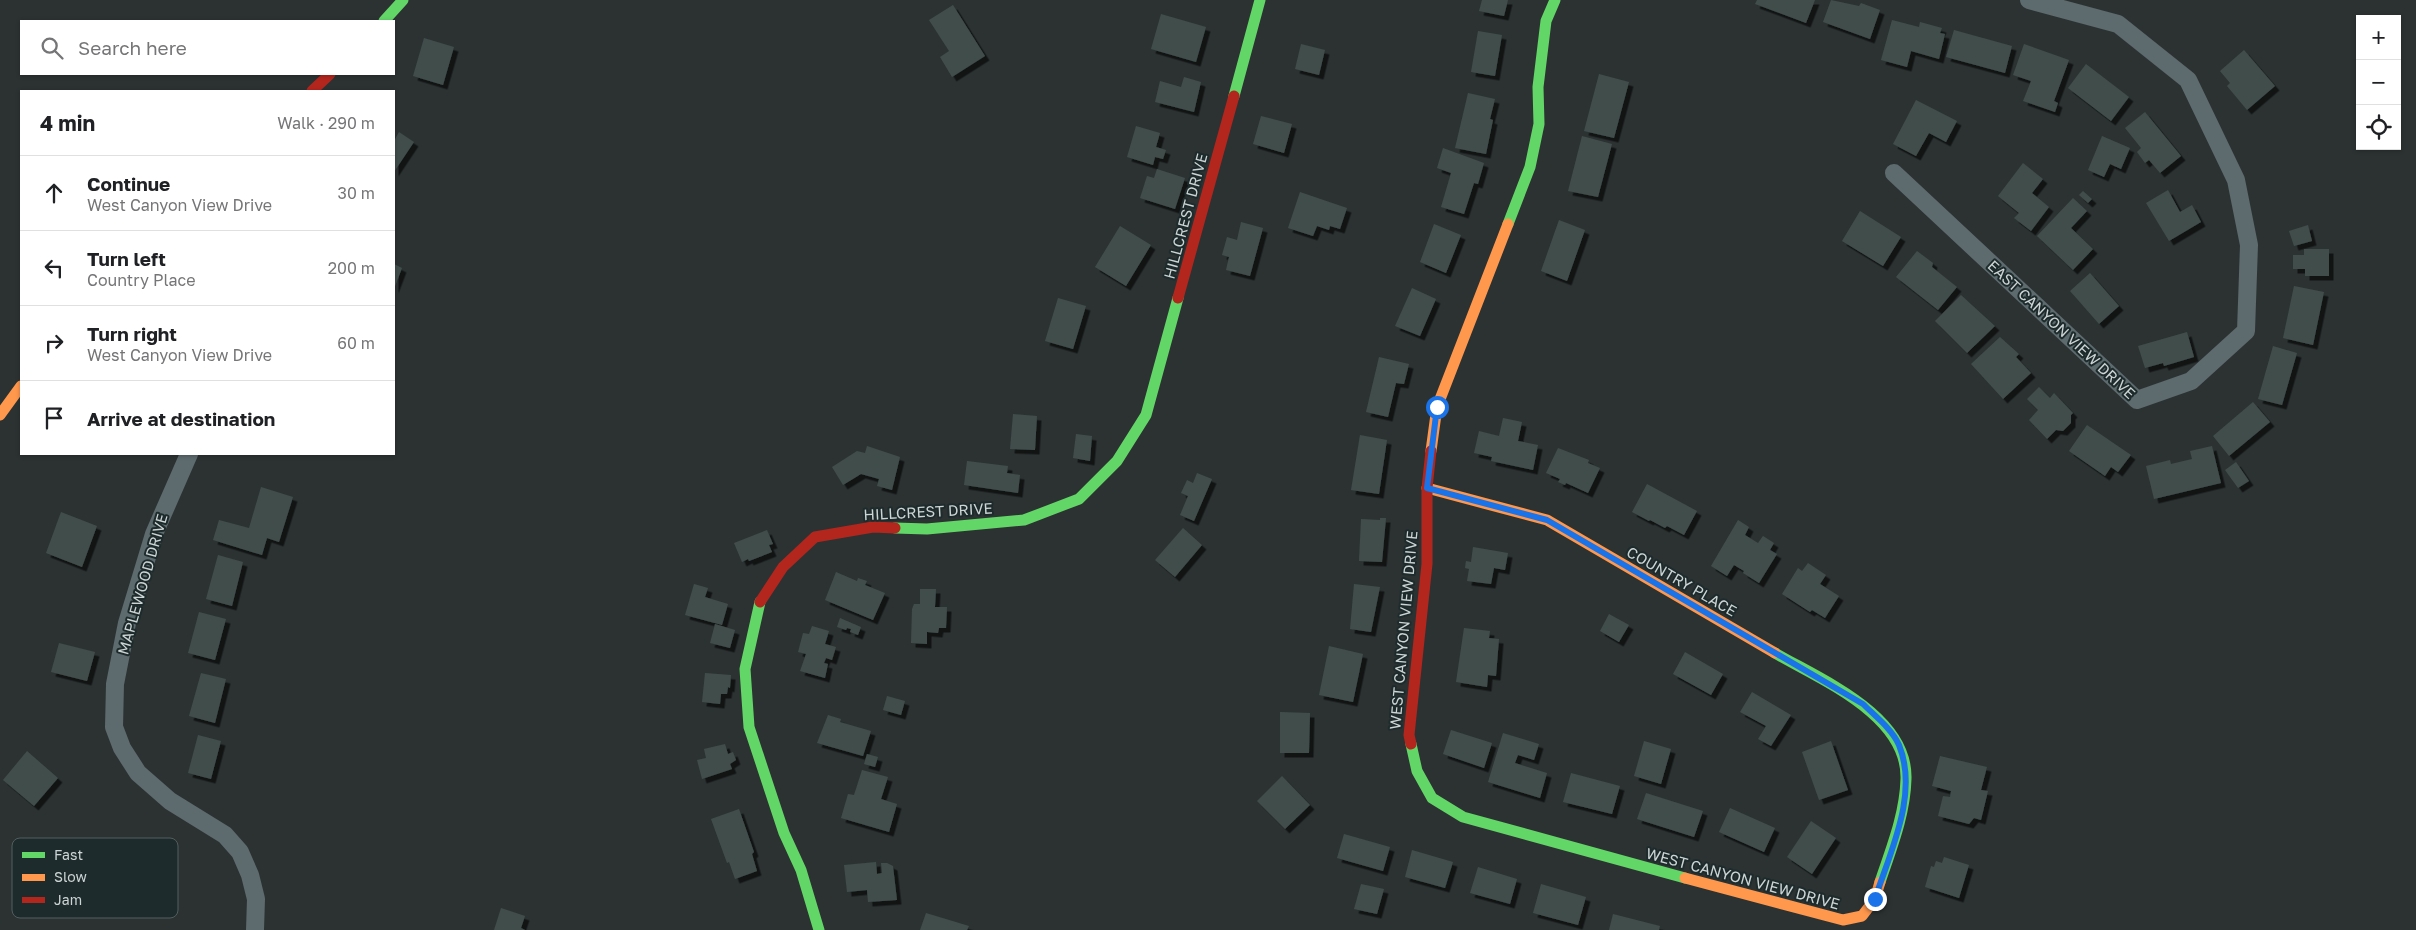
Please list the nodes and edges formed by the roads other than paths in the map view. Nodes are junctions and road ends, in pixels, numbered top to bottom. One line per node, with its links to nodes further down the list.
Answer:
1 (403, 0): 5 (street)
2 (1260, 0): 15 (street, HILLCREST DRIVE)
3 (1555, 0): 12 (street, WEST CANYON VIEW DRIVE)
4 (2029, 0): 8 (street, EAST CANYON VIEW DRIVE)
5 (385, 20)
6 (329, 75): 7 (street)
7 (313, 90)
8 (1894, 173)
9 (20, 387): 10 (street)
10 (0, 415)
11 (189, 455): 14 (street, MAPLEWOOD DRIVE)
12 (1427, 488): 13 (street, COUNTRY PLACE); 13 (street, WEST CANYON VIEW DRIVE)
13 (1899, 744)
14 (255, 930)
15 (819, 930)

